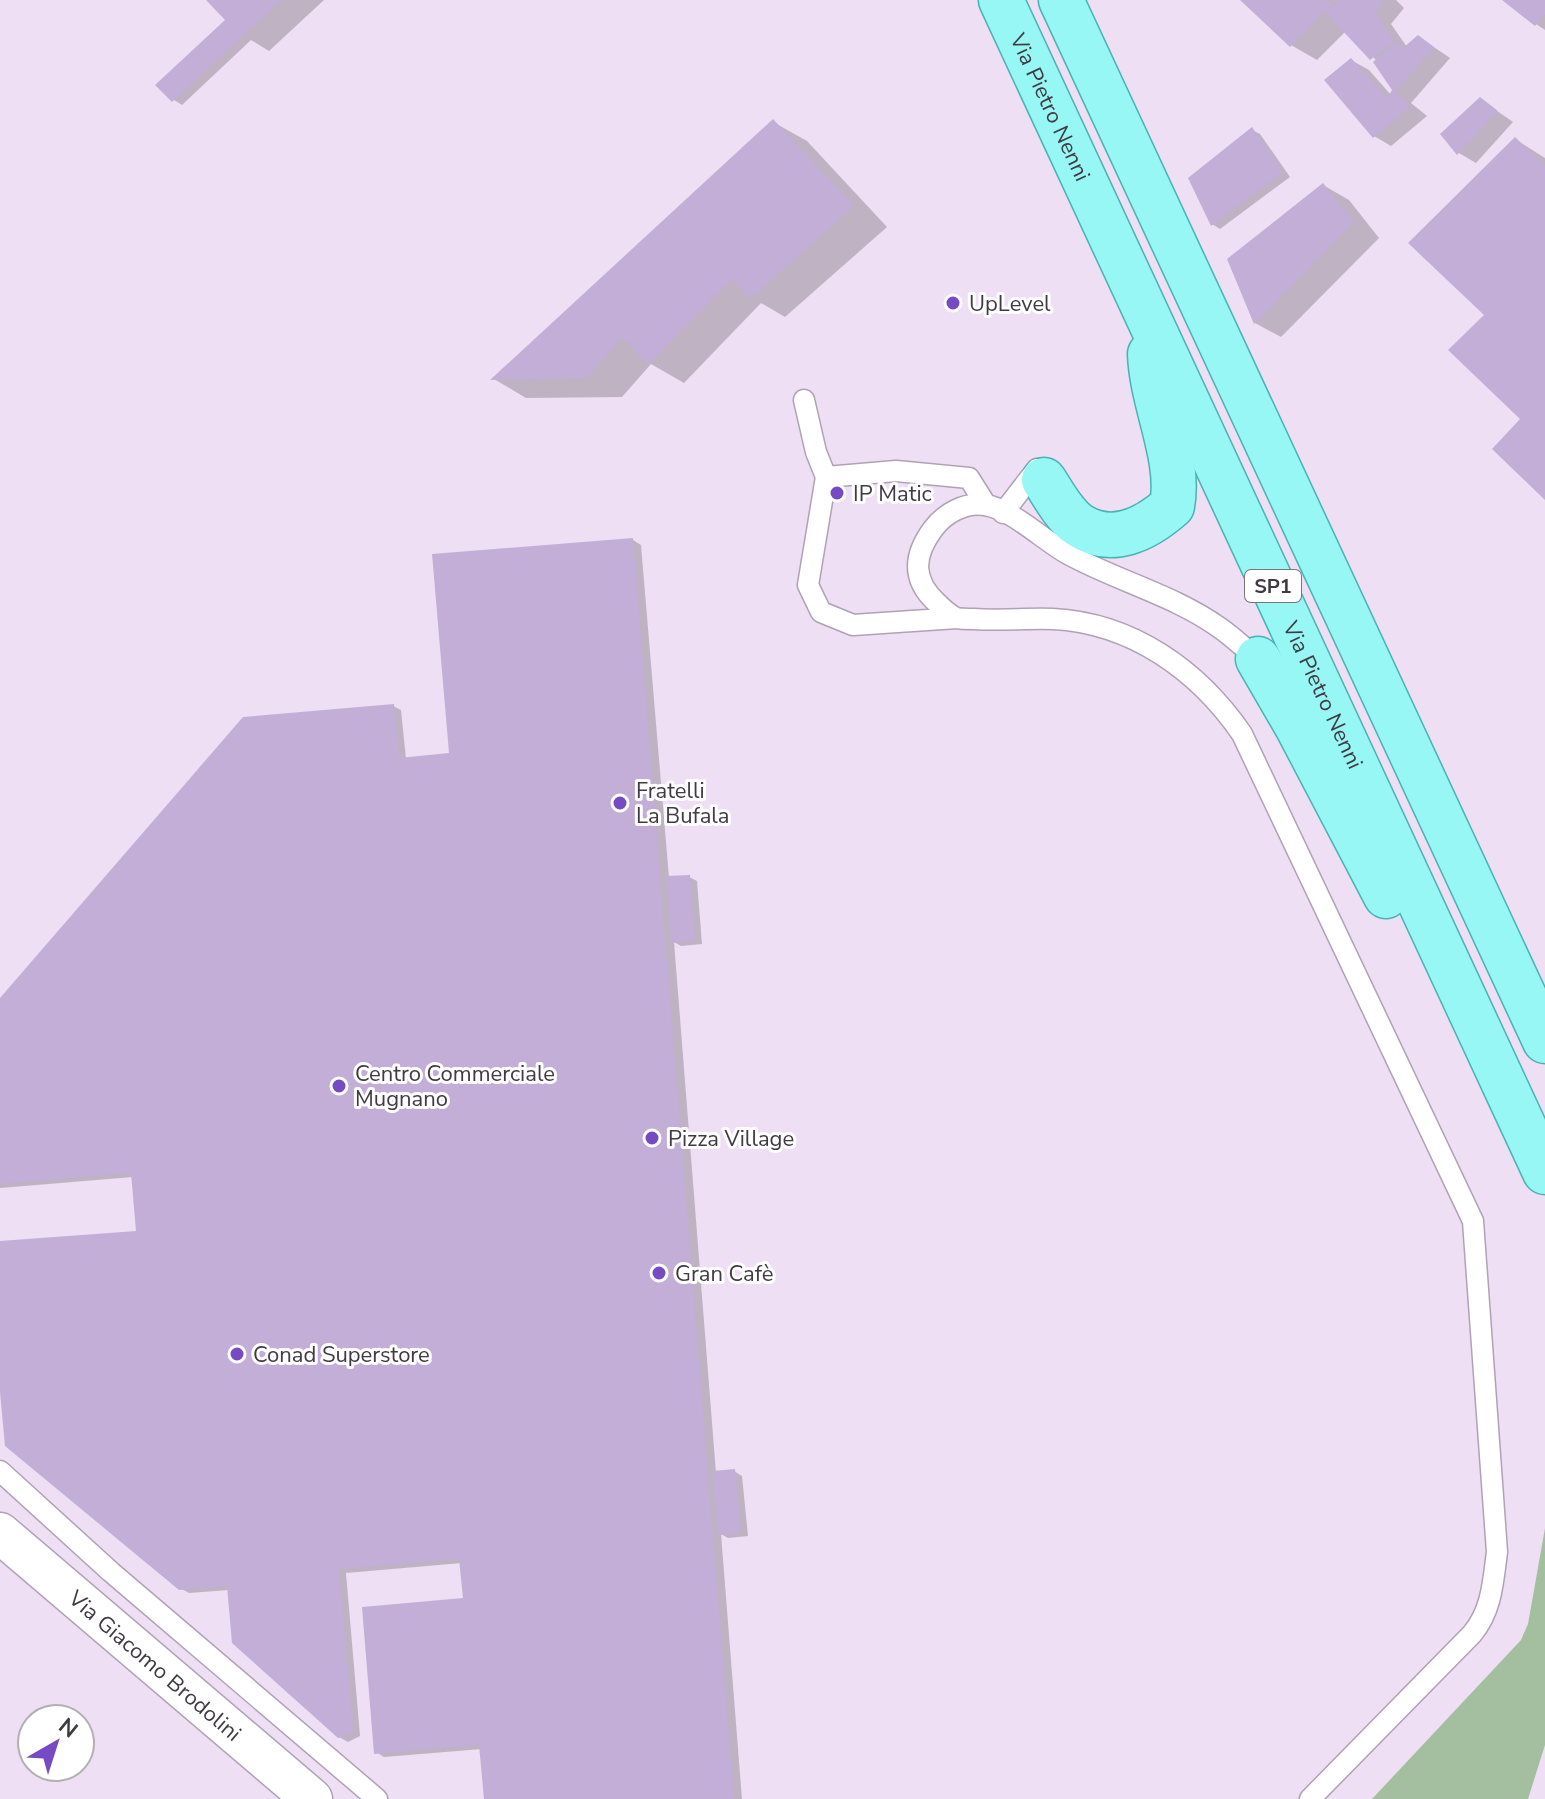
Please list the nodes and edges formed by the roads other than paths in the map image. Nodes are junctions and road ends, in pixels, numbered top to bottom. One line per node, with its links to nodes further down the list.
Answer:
1 (1001, 0): 3 (main road, Via Pietro Nenni / SP1)
2 (1061, 0): 10 (main road, SP1)
3 (1149, 320): 5 (main road); 11 (main road, Via Pietro Nenni / SP1)
4 (804, 400): 6 (lane)
5 (1040, 475): 7 (lane)
6 (826, 477): 7 (lane); 8 (lane)
7 (995, 509): 8 (lane); 9 (lane)
8 (957, 618): 17 (lane)
9 (1258, 659): 11 (main road)
10 (1545, 1041)
11 (1523, 1126): 12 (main road, Via Pietro Nenni / SP1)
12 (1545, 1172)
13 (0, 1471): 16 (lane)
14 (0, 1533): 15 (street, Via Giacomo Brodolini)
15 (312, 1799)
16 (377, 1799)
17 (1310, 1799)

